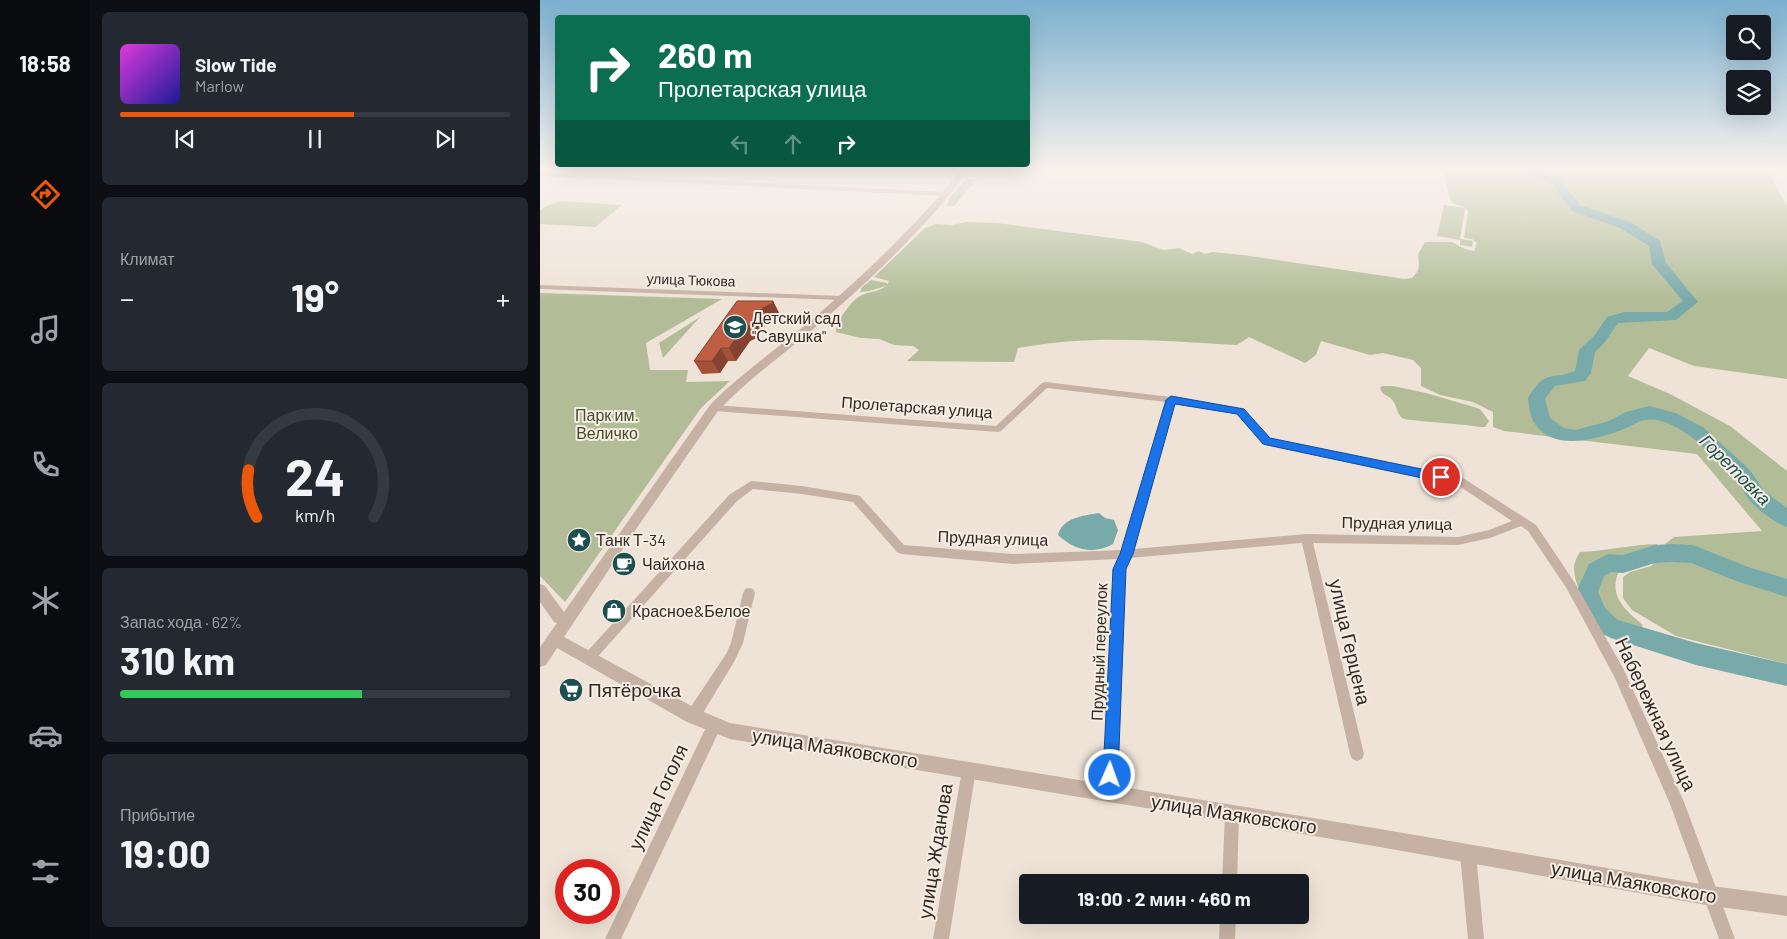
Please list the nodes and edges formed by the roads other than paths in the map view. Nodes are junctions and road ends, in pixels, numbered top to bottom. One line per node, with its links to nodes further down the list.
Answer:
1 (929, 214): 3 (street)
2 (540, 287): 3 (street, улица Тюкова)
3 (841, 298): 5 (street)
4 (1171, 400): 5 (street, Пролетарская улица); 6 (street, Пролетарская улица); 8 (street, Прудный переулок)
5 (714, 408): 11 (street)
6 (1521, 522): 7 (street, Прудная улица); 23 (street, Набережная улица)
7 (1306, 538): 8 (street, Прудная улица); 17 (street, улица Герцена)
8 (1127, 554): 13 (street, Прудная улица); 19 (street, Прудный переулок)
9 (540, 590): 11 (street)
10 (749, 593): 15 (street)
11 (568, 619): 12 (street)
12 (554, 639): 13 (street, улица Маяковского); 14 (street)
13 (589, 658): 15 (street, улица Маяковского)
14 (540, 660)
15 (693, 716): 16 (street, улица Маяковского)
16 (714, 726): 18 (street, улица Маяковского); 26 (street, улица Гоголя)
17 (1357, 754)
18 (969, 770): 19 (street, улица Маяковского); 27 (street, улица Жданова)
19 (1110, 794): 20 (street, улица Маяковского)
20 (1232, 814): 21 (street, улица Маяковского); 22 (street)
21 (1468, 854): 23 (street, улица Маяковского); 29 (street)
22 (1229, 874)
23 (1712, 896): 24 (street, улица Маяковского); 30 (street, Набережная улица)
24 (1787, 906)
25 (1228, 924): 28 (street)
26 (613, 939)
27 (941, 939)
28 (1227, 939)
29 (1476, 939)
30 (1727, 939)

